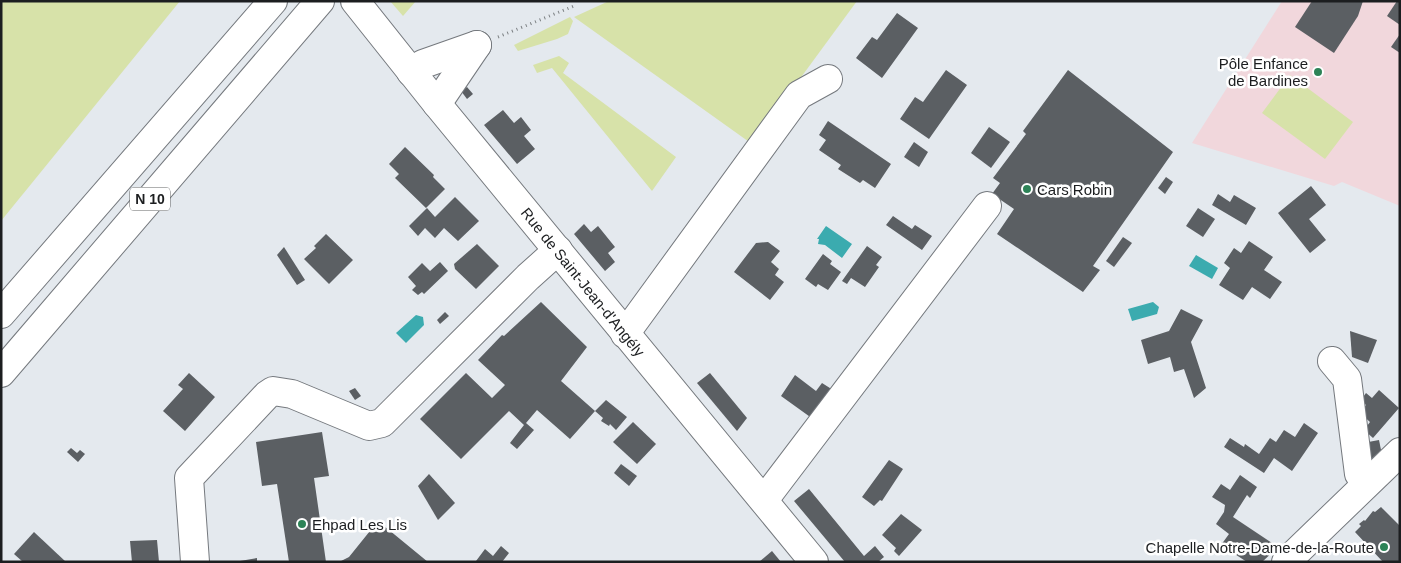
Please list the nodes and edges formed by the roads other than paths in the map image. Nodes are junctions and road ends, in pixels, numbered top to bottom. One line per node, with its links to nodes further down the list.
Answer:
1 (273, 1): 9 (main road, N 10)
2 (320, 1): 12 (main road, N 10)
3 (355, 1): 4 (main road, Rue de Saint-Jean-d'Angély)
4 (411, 72): 6 (main road, Rue de Saint-Jean-d'Angély); 6 (main road)
5 (828, 79): 10 (main road)
6 (437, 104): 8 (main road, Rue de Saint-Jean-d'Angély)
7 (987, 206): 15 (main road)
8 (558, 250): 10 (main road, Rue de Saint-Jean-d'Angély); 16 (main road)
9 (1, 314)
10 (626, 334): 15 (main road, Rue de Saint-Jean-d'Angély)
11 (1332, 361): 14 (main road)
12 (1, 373)
13 (1396, 462): 14 (main road)
14 (1366, 483): 18 (main road)
15 (764, 500): 17 (main road, Rue de Saint-Jean-d'Angély)
16 (194, 562)
17 (814, 562)
18 (1286, 562)

